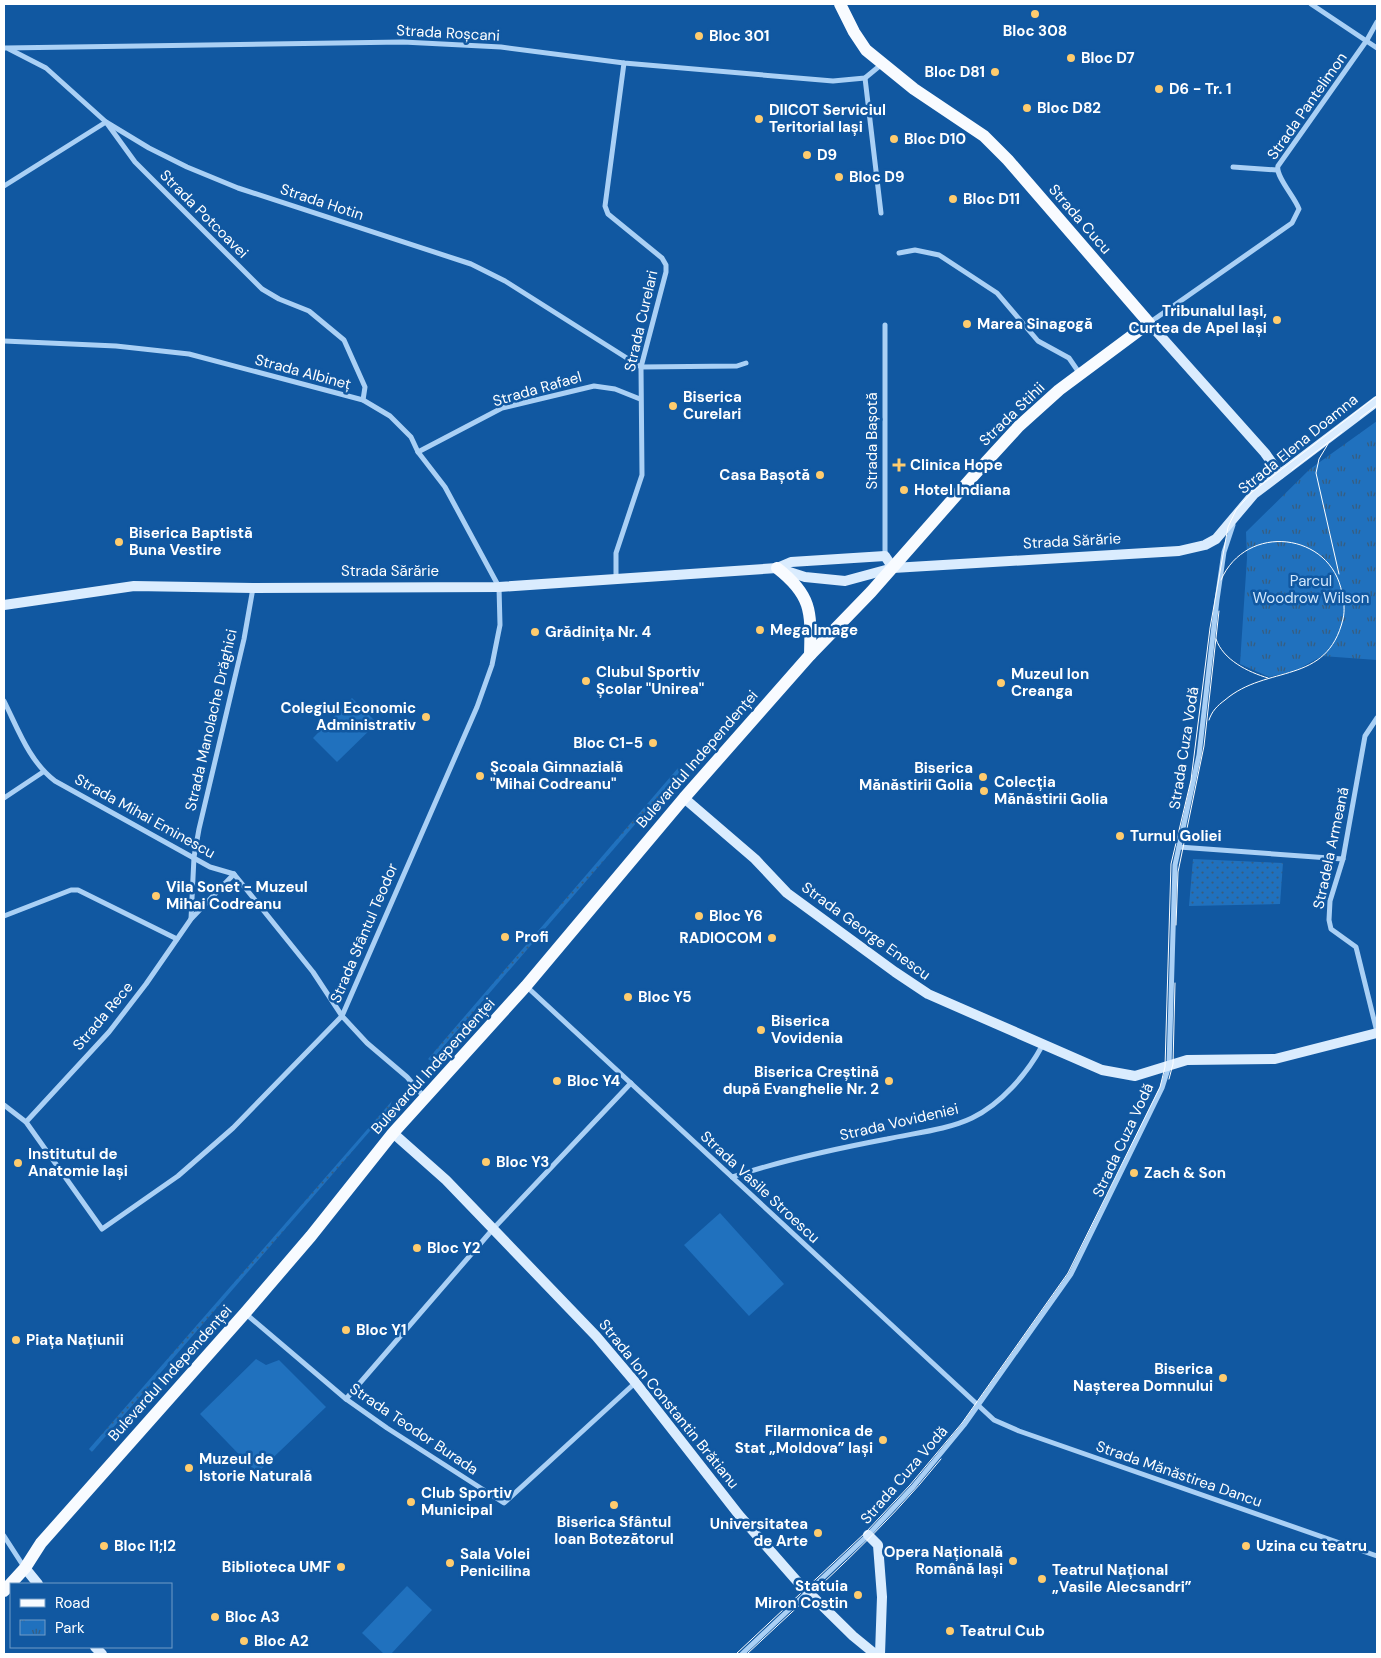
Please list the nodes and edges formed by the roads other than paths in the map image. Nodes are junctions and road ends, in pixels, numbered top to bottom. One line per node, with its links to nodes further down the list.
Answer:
1 (840, 4): 8 (main road, Strada Cucu)
2 (1311, 4): 4 (street)
3 (1377, 22): 4 (street, Strada Pantelimon)
4 (1367, 40): 6 (street); 12 (street, Strada Pantelimon)
5 (5, 48): 7 (street, Strada Roșcani); 10 (street, Strada Hotin)
6 (1377, 48)
7 (624, 63): 9 (street, Strada Roșcani); 20 (street, Strada Curelari)
8 (882, 64): 9 (street); 16 (main road, Strada Cucu)
9 (865, 78): 14 (street)
10 (106, 122): 13 (street); 20 (street, Strada Hotin); 23 (street, Strada Potcoavei)
11 (1233, 167): 12 (street)
12 (1277, 170): 16 (street, Strada Pantelimon)
13 (4, 186)
14 (881, 213)
15 (899, 252): 21 (street)
16 (1149, 324): 21 (main road, Strada Stihii); 26 (street, Strada Cucu)
17 (885, 325): 28 (street, Strada Bașotă)
18 (4, 341): 23 (street, Strada Albineț)
19 (746, 363): 20 (street)
20 (641, 367): 22 (street, Strada Curelari)
21 (1080, 374): 30 (main road, Strada Stihii)
22 (640, 399): 25 (street, Strada Rafael); 31 (street, Strada Curelari)
23 (363, 400): 25 (street, Strada Albineț)
24 (1377, 401): 26 (street, Strada Elena Doamna)
25 (418, 452): 32 (street, Strada Albineț)
26 (1280, 474): 27 (street, Strada Elena Doamna)
27 (1239, 512): 30 (street, Strada Sărărie); 41 (street, Strada Cuza Vodă)
28 (885, 556): 29 (street, Strada Sărărie); 30 (street)
29 (777, 568): 30 (street, Strada Sărărie); 31 (street, Strada Sărărie); 35 (main road)
30 (893, 568): 35 (main road, Bulevardul Independenței)
31 (616, 579): 32 (street, Strada Sărărie)
32 (499, 586): 33 (street, Strada Sărărie); 49 (street, Strada Sfântul Teodor)
33 (253, 588): 34 (street, Strada Sărărie); 42 (street, Strada Manolache Drăghici)
34 (4, 605)
35 (810, 655): 40 (main road, Bulevardul Independenței)
36 (4, 701): 38 (street, Strada Mihai Eminescu)
37 (1376, 719): 43 (street, Stradela Armeană)
38 (43, 772): 39 (street); 42 (street, Strada Mihai Eminescu)
39 (4, 798)
40 (684, 798): 48 (main road, Bulevardul Independenței); 51 (street, Strada George Enescu)
41 (1179, 847): 43 (street); 52 (street, Strada Cuza Vodă)
42 (194, 857): 44 (street, Strada Mihai Eminescu); 46 (street)
43 (1343, 859): 50 (street, Stradela Armeană)
44 (234, 874): 46 (street, Strada Rece); 49 (street)
45 (4, 916): 47 (street)
46 (191, 919): 47 (street, Strada Rece)
47 (177, 939): 56 (street, Strada Rece)
48 (526, 986): 53 (street, Strada Vasile Stroescu); 54 (main road, Bulevardul Independenței)
49 (342, 1016): 54 (street); 56 (street, Strada Sfântul Teodor)
50 (1377, 1032): 52 (street, Strada George Enescu)
51 (1042, 1046): 52 (street, Strada George Enescu); 58 (street, Strada Vovideniei)
52 (1169, 1066): 63 (street, Strada Cuza Vodă)
53 (632, 1083): 58 (street, Strada Vasile Stroescu); 59 (street)
54 (425, 1098): 57 (main road, Bulevardul Independenței)
55 (4, 1105): 56 (street)
56 (26, 1122)
57 (393, 1134): 59 (street, Strada Ion Constantin Brătianu); 60 (main road, Bulevardul Independenței)
58 (732, 1177): 63 (street, Strada Vasile Stroescu)
59 (493, 1229): 61 (street, Strada Ion Constantin Brătianu); 62 (street)
60 (245, 1313): 62 (street, Strada Teodor Burada); 67 (main road, Bulevardul Independenței)
61 (635, 1382): 62 (street, Strada Teodor Burada); 70 (street, Strada Ion Constantin Brătianu)
62 (346, 1399)
63 (978, 1406): 64 (street, Strada Cuza Vodă); 66 (street, Strada Mănăstirea Dancu)
64 (868, 1535): 70 (street, Strada Cuza Vodă); 73 (street)
65 (4, 1536): 67 (street)
66 (1377, 1556)
67 (25, 1568): 68 (main road, Bulevardul Independenței); 69 (street)
68 (11, 1583)
69 (37, 1583)
70 (808, 1592): 71 (street, Strada Cuza Vodă); 72 (street, Strada Ion Constantin Brătianu)
71 (742, 1654)
72 (875, 1654)
73 (880, 1654)

